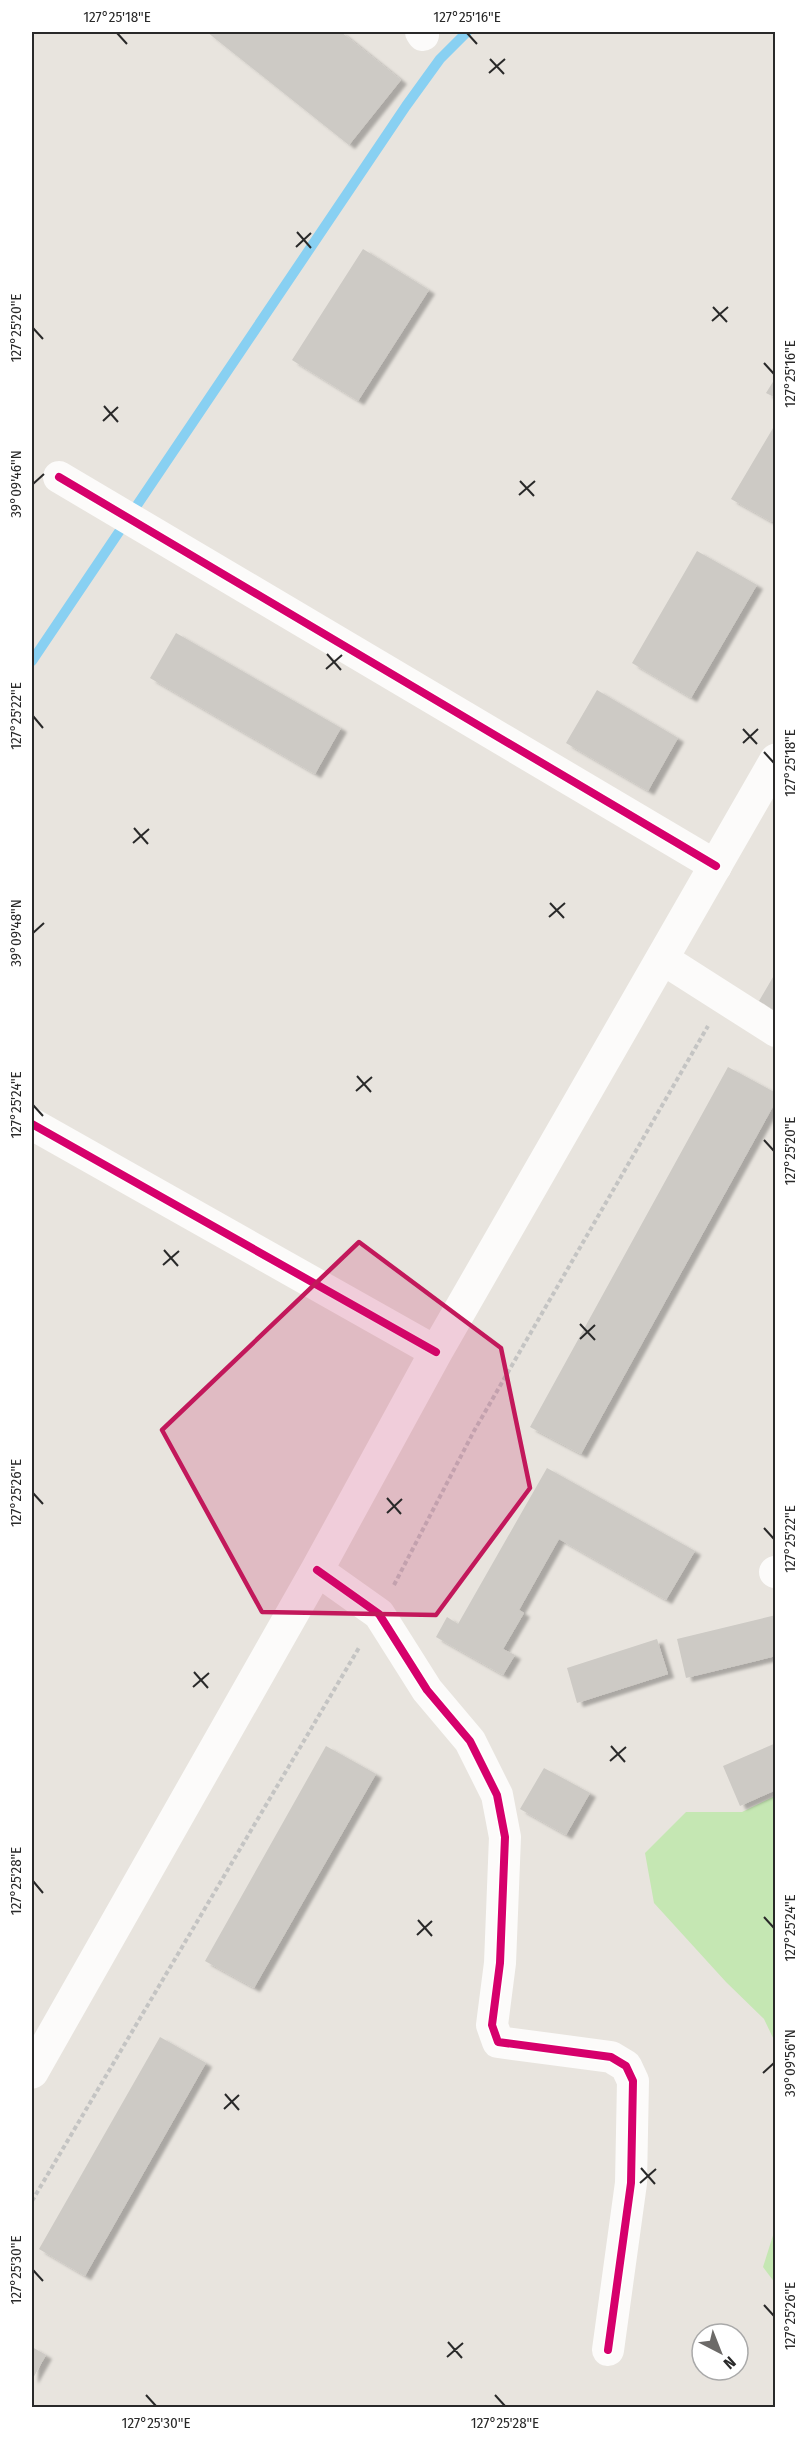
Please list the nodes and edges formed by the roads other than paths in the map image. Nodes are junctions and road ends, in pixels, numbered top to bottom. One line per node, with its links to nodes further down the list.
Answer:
1 (58, 477): 3 (street)
2 (776, 760): 3 (main road)
3 (716, 866): 4 (main road)
4 (663, 959): 5 (street); 7 (main road)
5 (776, 1031)
6 (32, 1124): 7 (street)
7 (435, 1352): 8 (main road)
8 (317, 1570): 9 (main road); 10 (street)
9 (32, 2072)
10 (608, 2350)

